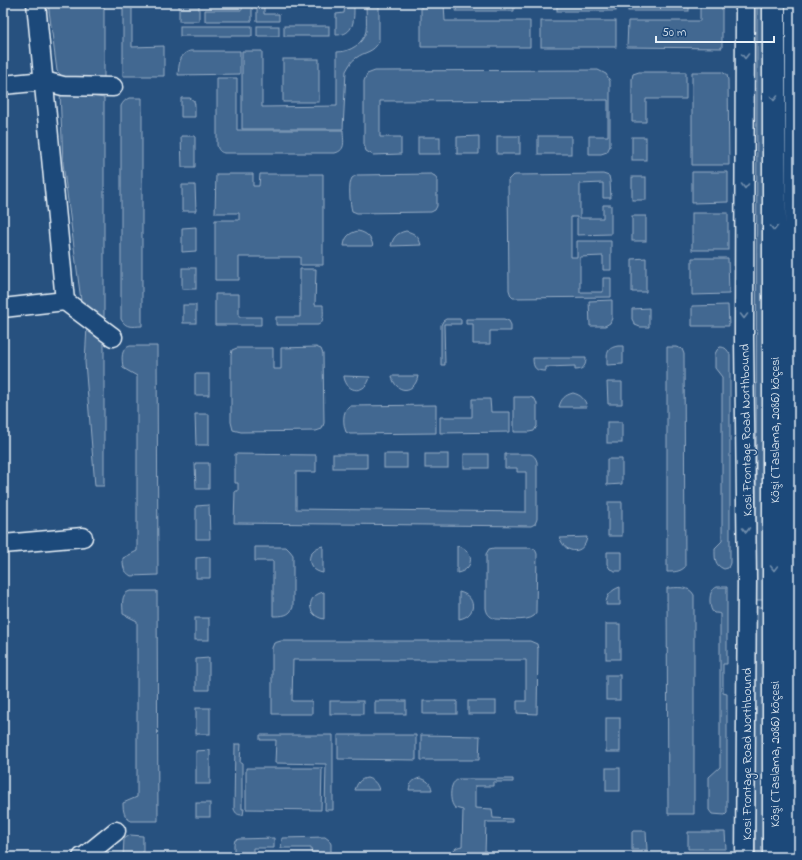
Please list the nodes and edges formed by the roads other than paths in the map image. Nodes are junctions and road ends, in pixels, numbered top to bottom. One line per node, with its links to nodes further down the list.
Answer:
1 (36, 3): 5 (street)
2 (745, 3): 15 (street, Kosi Frontage Road Northbound, one-way to 15)
3 (774, 3): 16 (main road, Köşi (Taslama, 2086) köçesi, one-way to 16)
4 (797, 3): 17 (main road, Köşi (Taslama, 2086) köçesi)
5 (44, 81): 6 (street); 7 (street); 8 (street)
6 (3, 85)
7 (113, 87)
8 (65, 301): 9 (street); 10 (street)
9 (3, 308)
10 (113, 337)
11 (83, 537): 12 (street)
12 (3, 544)
13 (116, 830): 14 (street)
14 (82, 857)
15 (745, 857)
16 (774, 857)
17 (794, 857)

